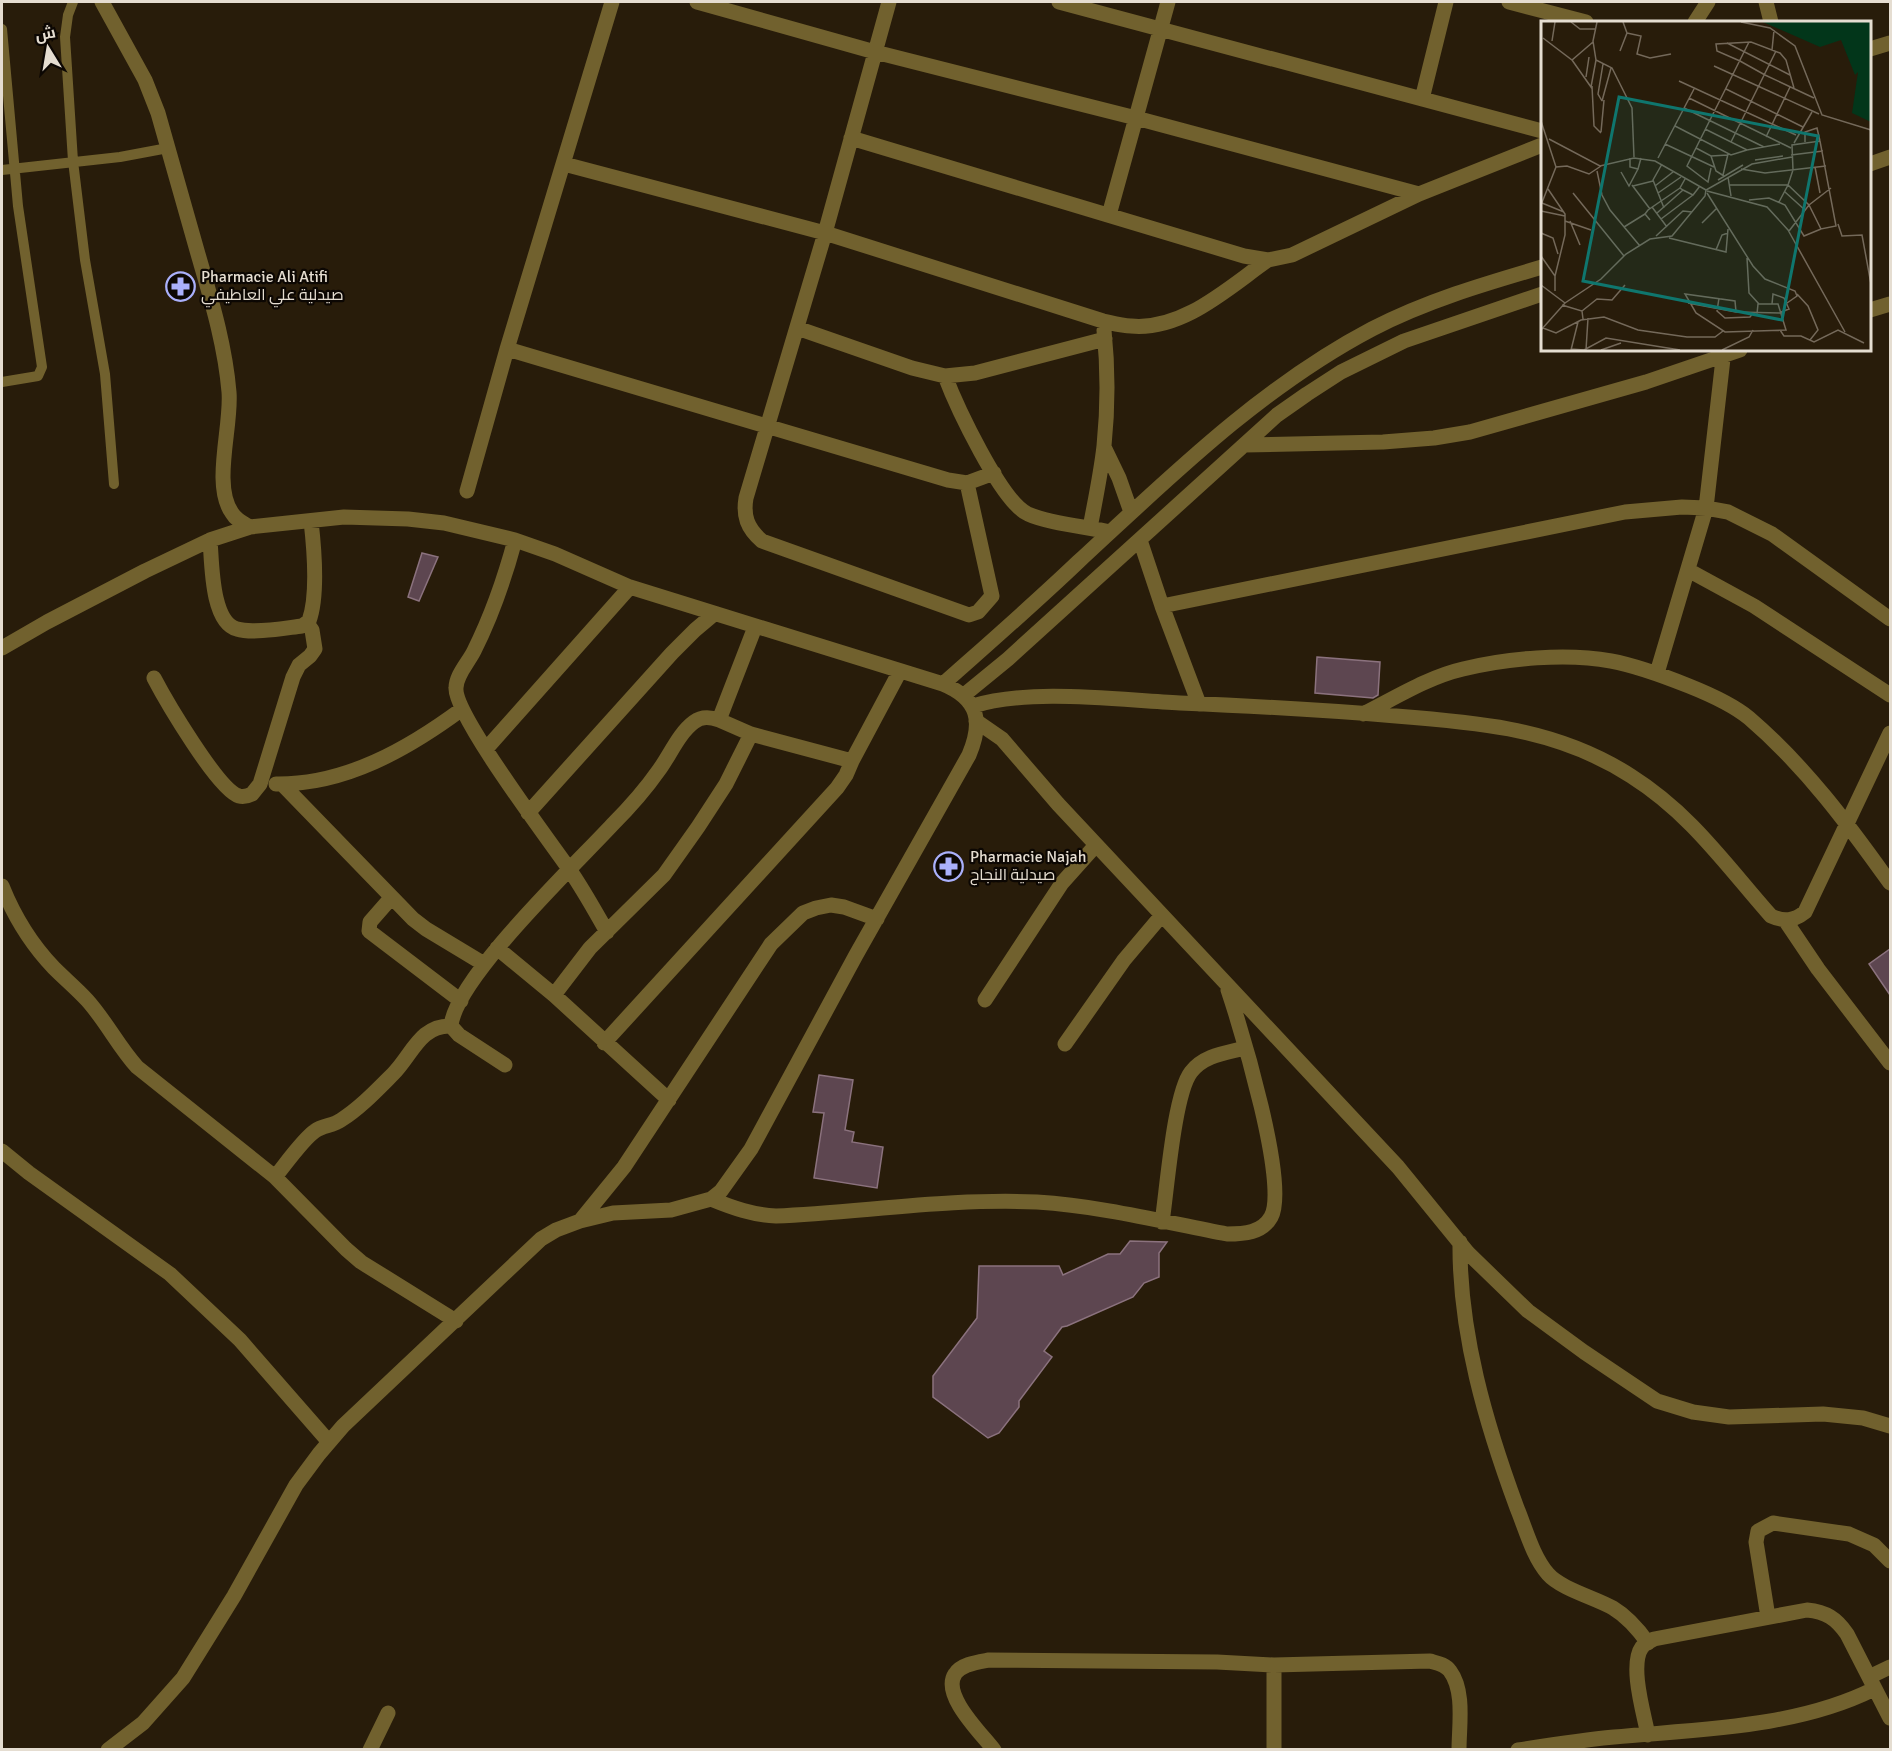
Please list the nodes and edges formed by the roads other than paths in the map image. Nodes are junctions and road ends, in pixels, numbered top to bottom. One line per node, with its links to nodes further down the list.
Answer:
1 (73, 2): 27 (lane)
2 (102, 2): 25 (street)
3 (612, 2): 29 (street)
4 (697, 2): 19 (street)
5 (889, 2): 19 (street)
6 (1059, 2): 16 (street)
7 (1168, 2): 16 (street)
8 (1446, 2): 20 (street)
9 (1509, 2): 12 (street)
10 (1708, 2): 13 (street)
11 (1766, 2): 14 (street)
12 (1582, 21)
13 (1696, 21)
14 (1771, 21)
15 (2, 29): 30 (lane)
16 (1161, 29): 20 (street); 21 (street)
17 (1890, 42): 18 (street)
18 (1871, 48)
19 (875, 52): 21 (street); 23 (street)
20 (1422, 99): 22 (street)
21 (1136, 118): 32 (street); 33 (street)
22 (1541, 131)
23 (851, 138): 33 (street); 34 (street)
24 (1541, 145): 32 (street)
25 (168, 148): 27 (lane); 57 (street)
26 (1890, 157): 28 (street)
27 (74, 161): 30 (lane); 52 (lane)
28 (1871, 163)
29 (564, 164): 34 (street); 43 (street)
30 (14, 169): 31 (lane); 46 (lane)
31 (2, 170)
32 (1419, 194): 35 (street)
33 (1109, 215): 35 (street)
34 (825, 233): 40 (street); 41 (street)
35 (1268, 260): 40 (street)
36 (1541, 267): 55 (street)
37 (1541, 294): 48 (street)
38 (1890, 304): 39 (street)
39 (1871, 309)
40 (1103, 321): 42 (street)
41 (797, 328): 45 (street); 47 (street)
42 (1105, 339): 45 (street); 49 (street)
43 (507, 350): 47 (street); 53 (street)
44 (1729, 351): 48 (street); 54 (street)
45 (945, 376): 50 (street)
46 (2, 382)
47 (768, 426): 51 (street); 51 (street)
48 (1244, 445): 62 (street)
49 (1104, 447): 55 (street); 58 (street)
50 (994, 473): 51 (street); 58 (street)
51 (967, 483)
52 (114, 484)
53 (467, 492)
54 (1706, 508): 63 (street); 65 (street); 67 (street)
55 (1131, 512): 59 (street)
56 (311, 521): 57 (street); 61 (street); 68 (street)
57 (250, 527): 60 (street)
58 (1090, 528): 59 (street)
59 (1110, 532): 74 (street)
60 (210, 540): 68 (street); 70 (street)
61 (515, 540): 64 (street); 78 (street)
62 (1140, 540): 65 (street); 77 (street)
63 (1688, 570): 72 (street); 75 (street)
64 (630, 587): 66 (street); 83 (street)
65 (1162, 606): 76 (street)
66 (714, 614): 69 (street); 87 (street)
67 (1890, 619)
68 (307, 623): 85 (street)
69 (755, 627): 71 (street); 80 (street)
70 (2, 648)
71 (900, 671): 74 (street); 84 (street)
72 (1657, 673): 79 (street); 88 (street)
73 (154, 678): 85 (street)
74 (944, 684): 77 (street)
75 (1890, 695)
76 (1199, 704): 77 (street); 79 (street)
77 (971, 708): 89 (street); 95 (street)
78 (462, 709): 83 (street); 86 (street)
79 (1364, 714): 96 (street)
80 (719, 720): 82 (street); 90 (street)
81 (1890, 733): 88 (street)
82 (751, 734): 84 (street); 97 (street)
83 (486, 749): 87 (street)
84 (852, 761): 105 (street)
85 (260, 784): 86 (street)
86 (283, 784): 93 (street)
87 (528, 813): 90 (street)
88 (1848, 824): 91 (street); 96 (street)
89 (1096, 845): 94 (street); 102 (street)
90 (570, 870): 97 (street); 98 (street)
91 (1890, 883)
92 (2, 886): 112 (street)
93 (391, 898): 99 (street); 103 (street)
94 (1162, 915): 100 (street); 106 (street)
95 (876, 919): 110 (street); 113 (street)
96 (1785, 920): 108 (street)
97 (607, 932): 101 (street)
98 (497, 948): 99 (street); 101 (street)
99 (484, 964): 103 (street)
100 (1226, 984): 107 (street); 116 (street)
101 (554, 995): 105 (street)
102 (985, 1000)
103 (460, 1001): 104 (street)
104 (451, 1026): 109 (street); 112 (street)
105 (604, 1042): 110 (street)
106 (1065, 1044)
107 (1245, 1048): 115 (street); 115 (street)
108 (1890, 1063)
109 (505, 1065)
110 (669, 1100): 114 (street)
111 (2, 1151): 119 (street)
112 (275, 1177): 117 (street)
113 (711, 1199): 114 (street); 115 (street)
114 (580, 1221): 117 (street)
115 (1162, 1222)
116 (1460, 1242): 118 (street); 122 (street)
117 (456, 1321): 119 (street)
118 (1890, 1426)
119 (329, 1442): 130 (street)
120 (1890, 1561): 121 (street)
121 (1768, 1617): 122 (street); 125 (street)
122 (1648, 1643): 128 (street)
123 (1274, 1665): 132 (street); 133 (street); 134 (street)
124 (1890, 1667): 125 (street)
125 (1871, 1683): 127 (street); 128 (street)
126 (388, 1713): 131 (street)
127 (1890, 1718)
128 (1648, 1735): 129 (street)
129 (1616, 1743): 135 (street)
130 (108, 1749)
131 (370, 1749)
132 (994, 1749)
133 (1274, 1749)
134 (1459, 1749)
135 (1518, 1749)

